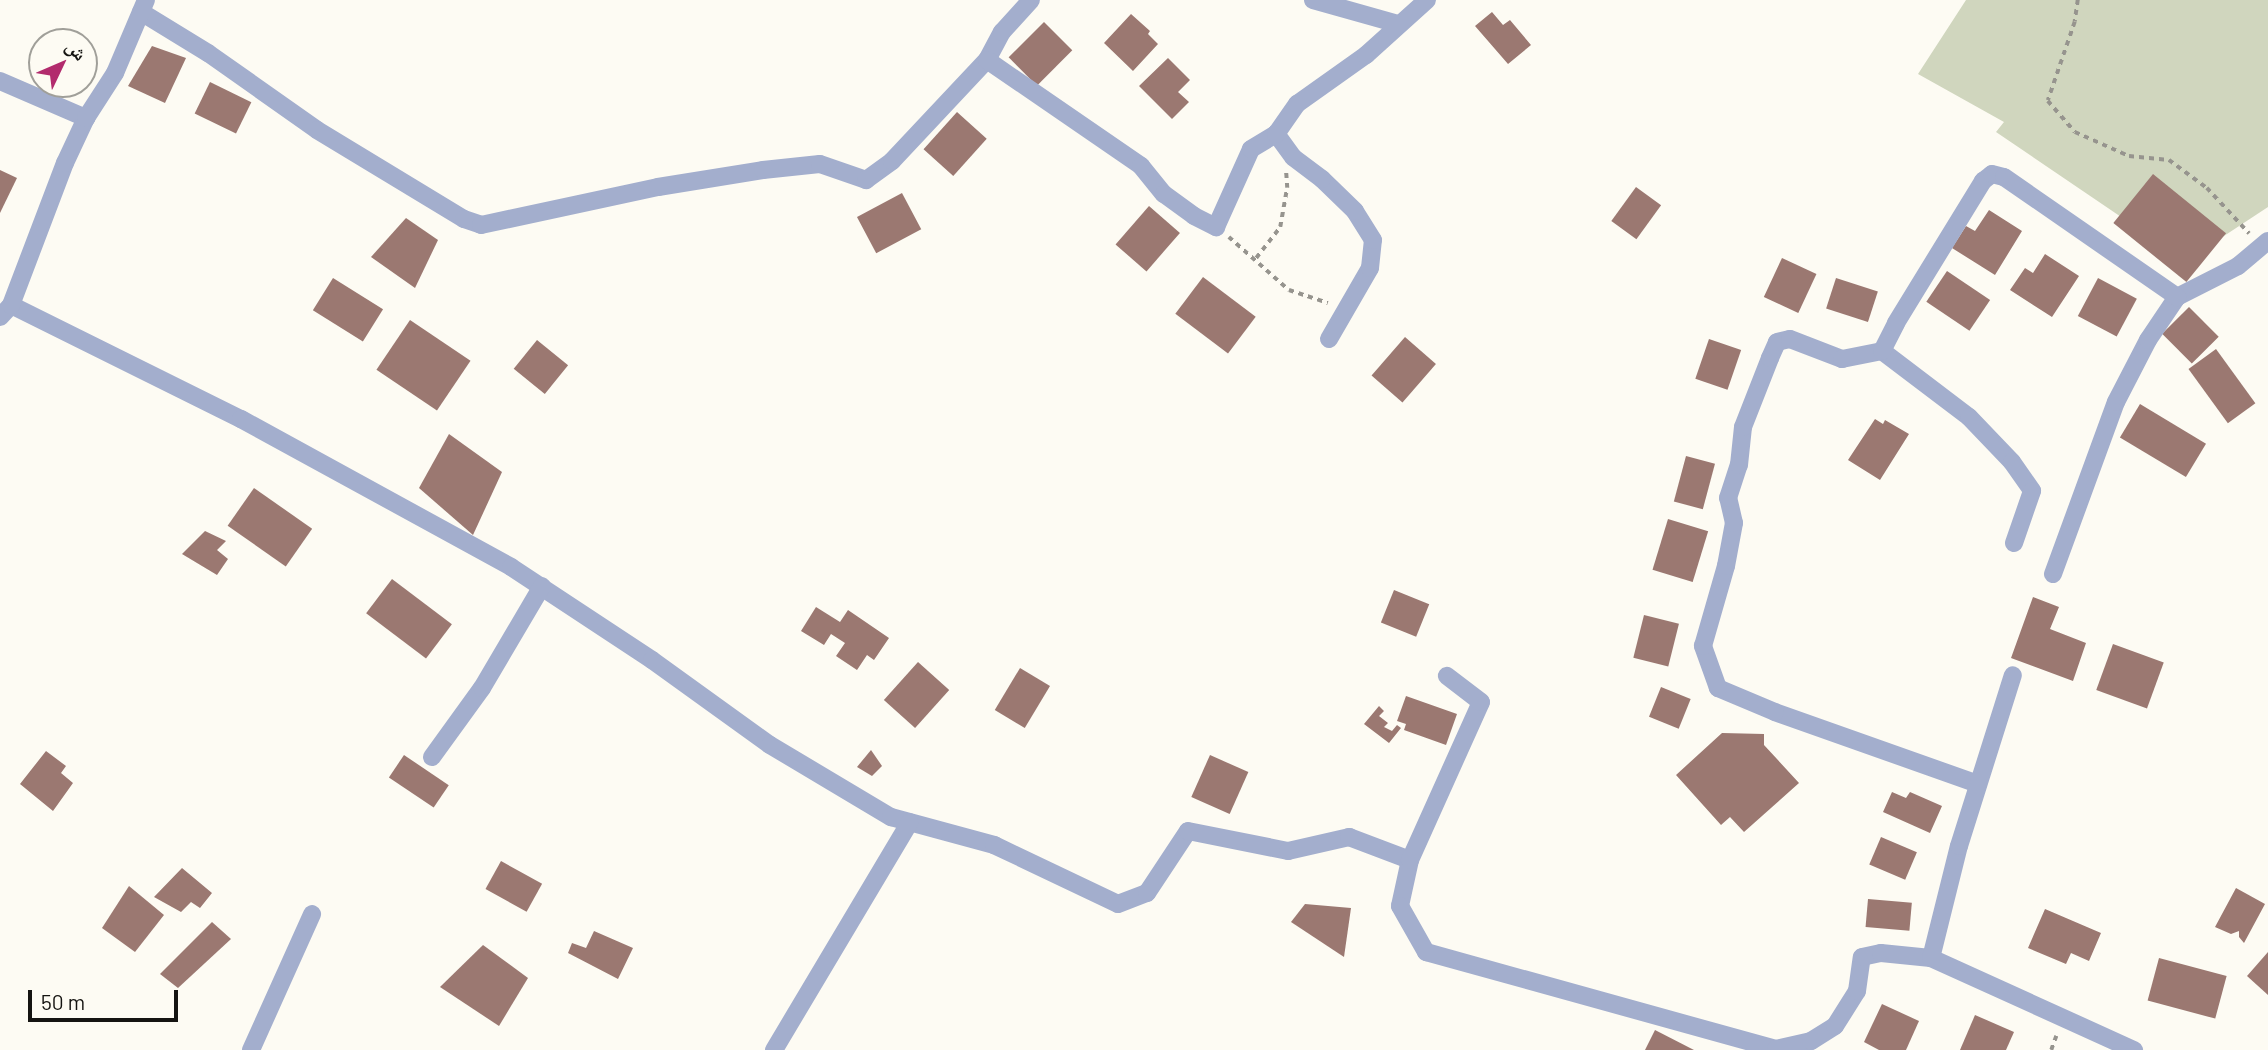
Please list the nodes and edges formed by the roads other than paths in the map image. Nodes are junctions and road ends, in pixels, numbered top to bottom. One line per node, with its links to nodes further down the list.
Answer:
1 (1031, 0): 6 (street)
2 (1313, 0): 5 (street)
3 (1427, 0): 5 (street)
4 (144, 6): 6 (street); 8 (street)
5 (1398, 24): 9 (street)
6 (988, 60): 9 (street)
7 (0, 81): 8 (street)
8 (86, 118): 12 (street)
9 (1280, 141): 13 (street)
10 (2265, 244): 11 (street)
11 (2177, 297): 14 (street); 16 (street)
12 (6, 311): 17 (street)
13 (1329, 339)
14 (1882, 351): 15 (street); 21 (street)
15 (2014, 542)
16 (2053, 574)
17 (542, 586): 20 (street); 22 (street)
18 (2013, 675): 21 (street)
19 (1447, 676): 23 (street)
20 (432, 757)
21 (1978, 784): 25 (street)
22 (910, 822): 23 (street); 28 (street)
23 (1410, 860): 26 (street)
24 (313, 914): 27 (street)
25 (1931, 958): 26 (street); 29 (street)
26 (1775, 1049)
27 (251, 1050)
28 (774, 1050)
29 (2134, 1050)

